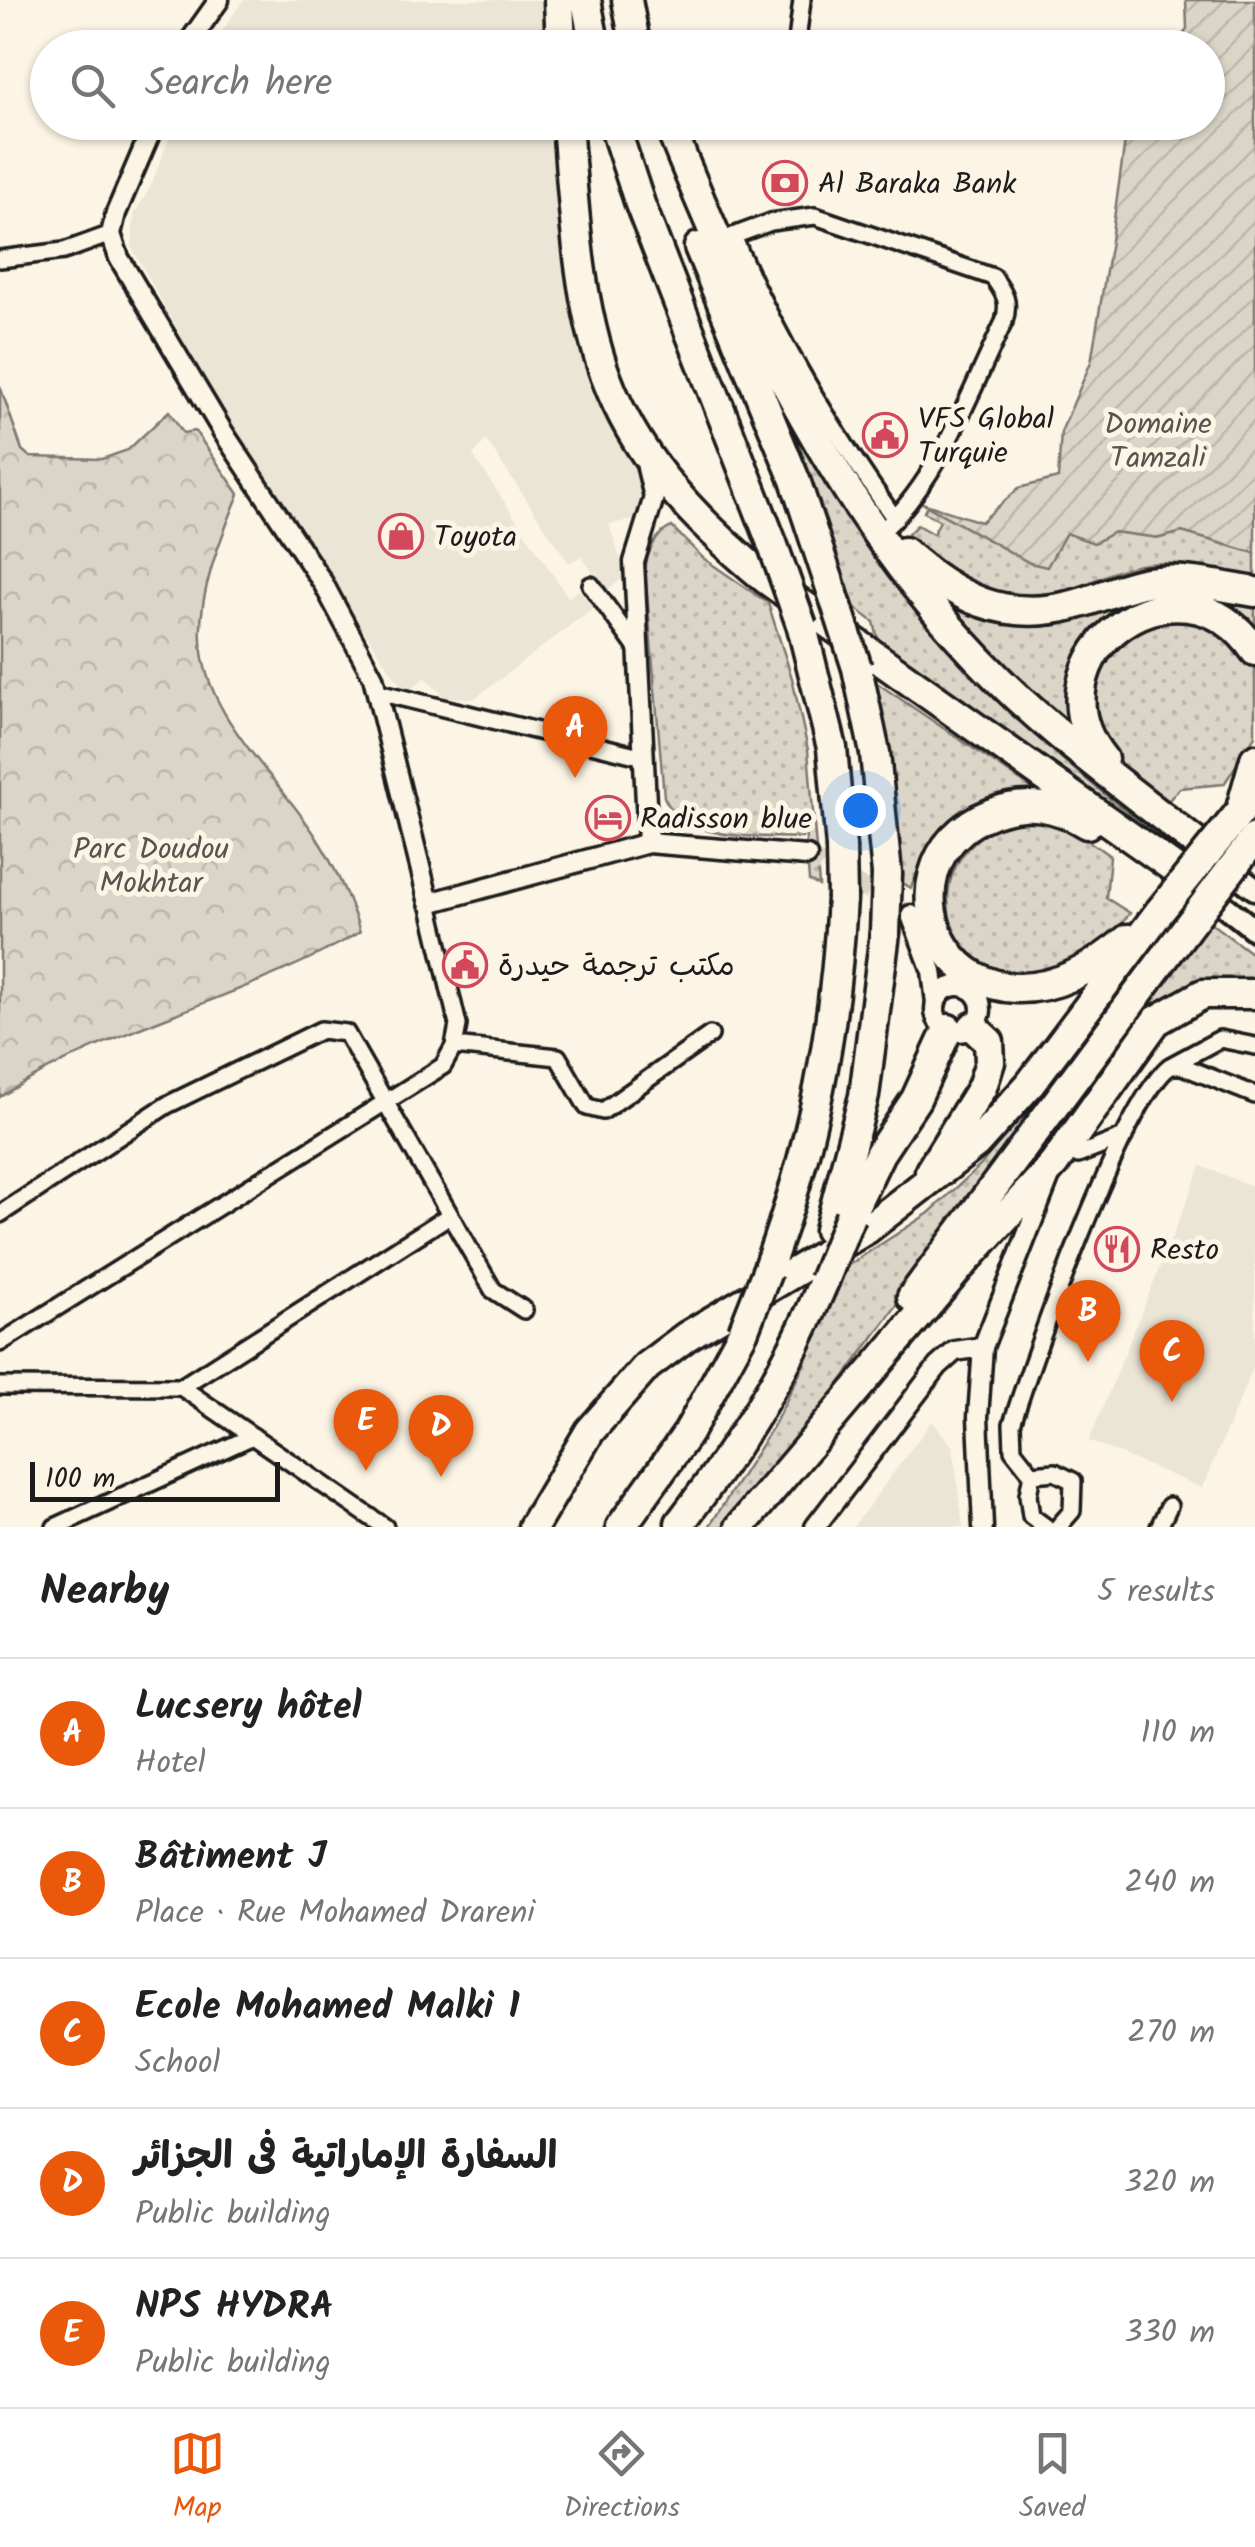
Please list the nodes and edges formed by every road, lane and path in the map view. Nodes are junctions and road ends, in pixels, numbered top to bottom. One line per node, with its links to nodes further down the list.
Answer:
1 (220, 0): 5 (street)
2 (559, 0): 6 (highway)
3 (586, 0): 7 (highway)
4 (802, 0): 8 (street)
5 (198, 30)
6 (560, 30)
7 (592, 30)
8 (798, 30)
9 (148, 140): 14 (street)
10 (569, 140): 16 (highway)
11 (619, 140): 66 (highway, bridge)
12 (661, 140): 52 (highway, bridge)
13 (675, 140): 17 (highway)
14 (111, 234): 15 (street); 23 (street)
15 (0, 260)
16 (632, 435): 21 (street); 31 (highway)
17 (816, 440): 18 (highway); 30 (highway)
18 (889, 524): 18 (street); 20 (highway)
19 (591, 586): 21 (street)
20 (1255, 592)
21 (638, 650): 24 (street)
22 (1255, 651): 30 (highway)
23 (378, 692): 24 (street); 33 (street)
24 (644, 757): 28 (street)
25 (1255, 759): 26 (highway)
26 (1248, 802): 34 (highway, bridge)
27 (1255, 838): 60 (highway, bridge)
28 (648, 843): 29 (street); 33 (street)
29 (807, 856)
30 (1220, 863): 32 (main road)
31 (1202, 888): 35 (main road); 36 (highway)
32 (1255, 889)
33 (429, 903): 42 (street)
34 (1160, 911): 37 (highway); 51 (highway)
35 (1255, 930)
36 (940, 944): 37 (highway); 39 (street)
37 (971, 982): 39 (street); 40 (street)
38 (1255, 994): 48 (highway)
39 (936, 1003): 40 (street)
40 (960, 1028): 51 (highway); 52 (highway)
41 (710, 1035): 42 (street)
42 (454, 1046): 46 (street)
43 (1255, 1046): 44 (street)
44 (1170, 1066): 45 (street); 47 (street)
45 (1255, 1096)
46 (385, 1100): 49 (street); 50 (street); 54 (street)
47 (1124, 1138): 48 (street); 59 (street)
48 (1061, 1156): 55 (street); 60 (highway)
49 (0, 1214)
50 (450, 1215): 53 (street); 57 (street)
51 (886, 1215): 65 (highway)
52 (839, 1223): 62 (highway)
53 (524, 1310)
54 (0, 1343)
55 (983, 1346): 68 (street); 69 (street)
56 (0, 1386): 57 (street)
57 (181, 1387): 58 (street)
58 (253, 1436): 63 (street); 64 (street)
59 (1032, 1474): 70 (street); 71 (street)
60 (770, 1492): 67 (highway)
61 (1168, 1506): 72 (street)
62 (678, 1525)
63 (59, 1526)
64 (385, 1527)
65 (533, 1527)
66 (621, 1527)
67 (740, 1527)
68 (815, 1527)
69 (982, 1527)
70 (1046, 1527)
71 (1058, 1527)
72 (1160, 1527)

